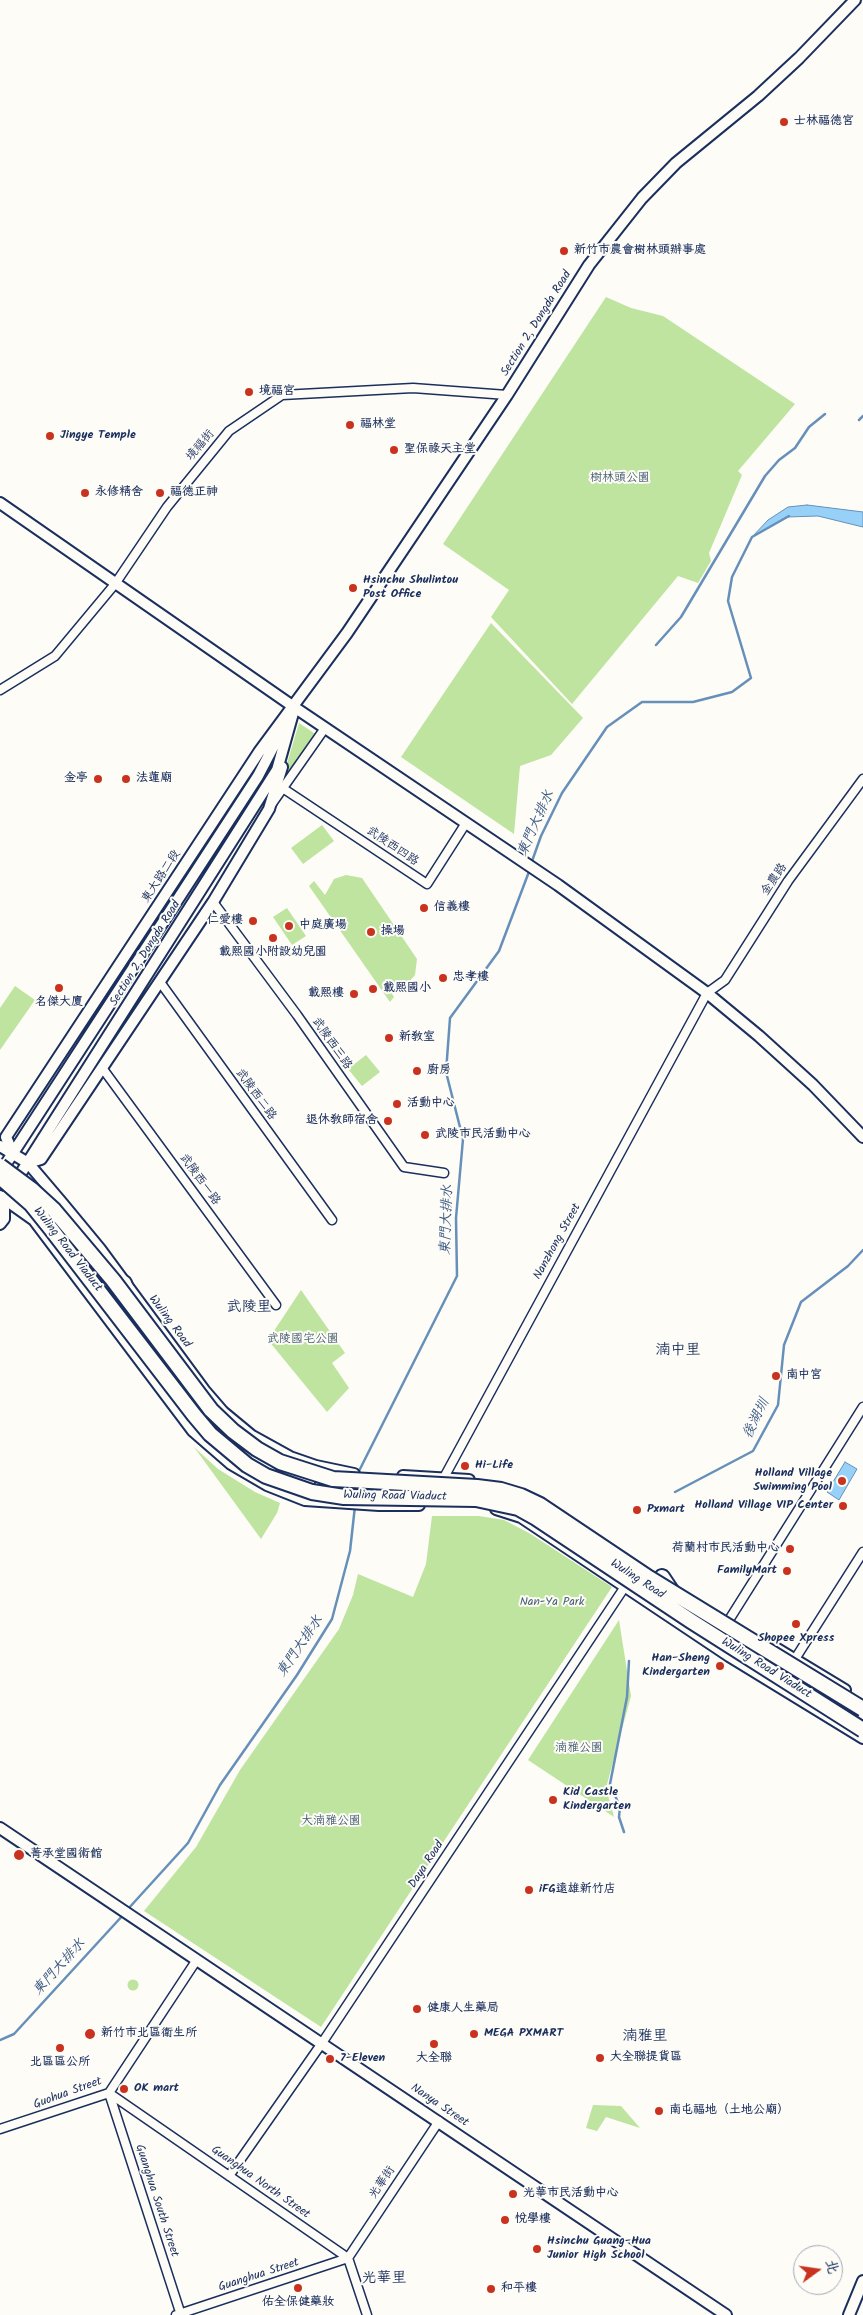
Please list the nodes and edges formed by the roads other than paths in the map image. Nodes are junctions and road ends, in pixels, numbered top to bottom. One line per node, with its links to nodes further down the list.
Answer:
1 (855, 0): 2 (street, Section 2, Dongda Road)
2 (507, 395): 4 (street, 境福街); 6 (street, Section 2, Dongda Road)
3 (0, 503): 4 (street)
4 (115, 584): 5 (street, 境福街); 6 (street)
5 (0, 690)
6 (294, 707): 7 (street); 10 (street); 18 (street, Section 2, Dongda Road); 18 (street, 東大路二段); 19 (street, Section 2, Dongda Road)
7 (325, 728): 9 (street); 11 (street)
8 (863, 779): 14 (street, 金農路)
9 (284, 789): 10 (street); 11 (street, 武陵西四路)
10 (269, 809): 12 (street)
11 (466, 823): 14 (street)
12 (213, 902): 13 (street); 22 (street, 武陵西三路)
13 (160, 982): 15 (street); 25 (street, 武陵西二路)
14 (707, 993): 16 (street); 33 (street, Nanzhong Street)
15 (103, 1069): 19 (street); 28 (street, 武陵西一路)
16 (863, 1137)
17 (0, 1146): 18 (street, Wuling Road)
18 (13, 1154): 19 (street, Wuling Road); 21 (street, Section 2, Dongda Road)
19 (28, 1163): 24 (street, Section 2, Dongda Road); 27 (street, Wuling Road)
20 (0, 1166): 35 (highway, Wuling Road Viaduct, bridge)
21 (0, 1173)
22 (444, 1173)
23 (0, 1177): 35 (highway, Wuling Road Viaduct, bridge)
24 (1, 1200): 26 (street); 29 (street)
25 (332, 1220)
26 (0, 1224)
27 (124, 1283): 30 (highway); 32 (street, Wuling Road)
28 (276, 1305)
29 (104, 1310): 30 (highway); 36 (street)
30 (140, 1329): 35 (highway, bridge)
31 (863, 1407): 44 (street)
32 (322, 1468): 33 (street, Wuling Road); 36 (street)
33 (442, 1478): 34 (street, Nanzhong Street); 39 (street, Wuling Road)
34 (438, 1492): 36 (street); 37 (street, Nanzhong Street)
35 (458, 1492): 47 (highway, Wuling Road Viaduct, bridge); 49 (highway, Wuling Road Viaduct, bridge)
36 (310, 1499): 37 (street, Wuling Road)
37 (437, 1504): 41 (street, Wuling Road)
38 (863, 1552): 45 (street)
39 (642, 1566): 40 (street, Wuling Road); 41 (street, Daya Road)
40 (662, 1577): 43 (highway); 44 (street, Wuling Road)
41 (624, 1586): 42 (street, Wuling Road); 53 (street, Daya Road)
42 (647, 1601): 43 (highway); 50 (street, Wuling Road)
43 (693, 1614): 48 (highway)
44 (729, 1620): 45 (street, Wuling Road)
45 (795, 1659): 46 (street, Wuling Road)
46 (863, 1701)
47 (863, 1709)
48 (863, 1719)
49 (863, 1730)
50 (863, 1738)
51 (0, 1828): 52 (street, Nanya Street)
52 (196, 1961): 53 (street, Nanya Street); 54 (street, Guohua Street)
53 (322, 2043): 55 (street, Nanya Street); 57 (street, Daya Road)
54 (109, 2093): 56 (street, Guohua Street); 57 (street, Guanghua North Street); 60 (street, Guanghua South Street)
55 (439, 2121): 58 (street, 光華街); 62 (street, Nanya Street)
56 (0, 2129)
57 (230, 2176): 58 (street, Guanghua North Street)
58 (348, 2258): 60 (street, Guanghua Street); 61 (street)
59 (863, 2280): 63 (street)
60 (179, 2314)
61 (367, 2315)
62 (726, 2315)
63 (850, 2315)

